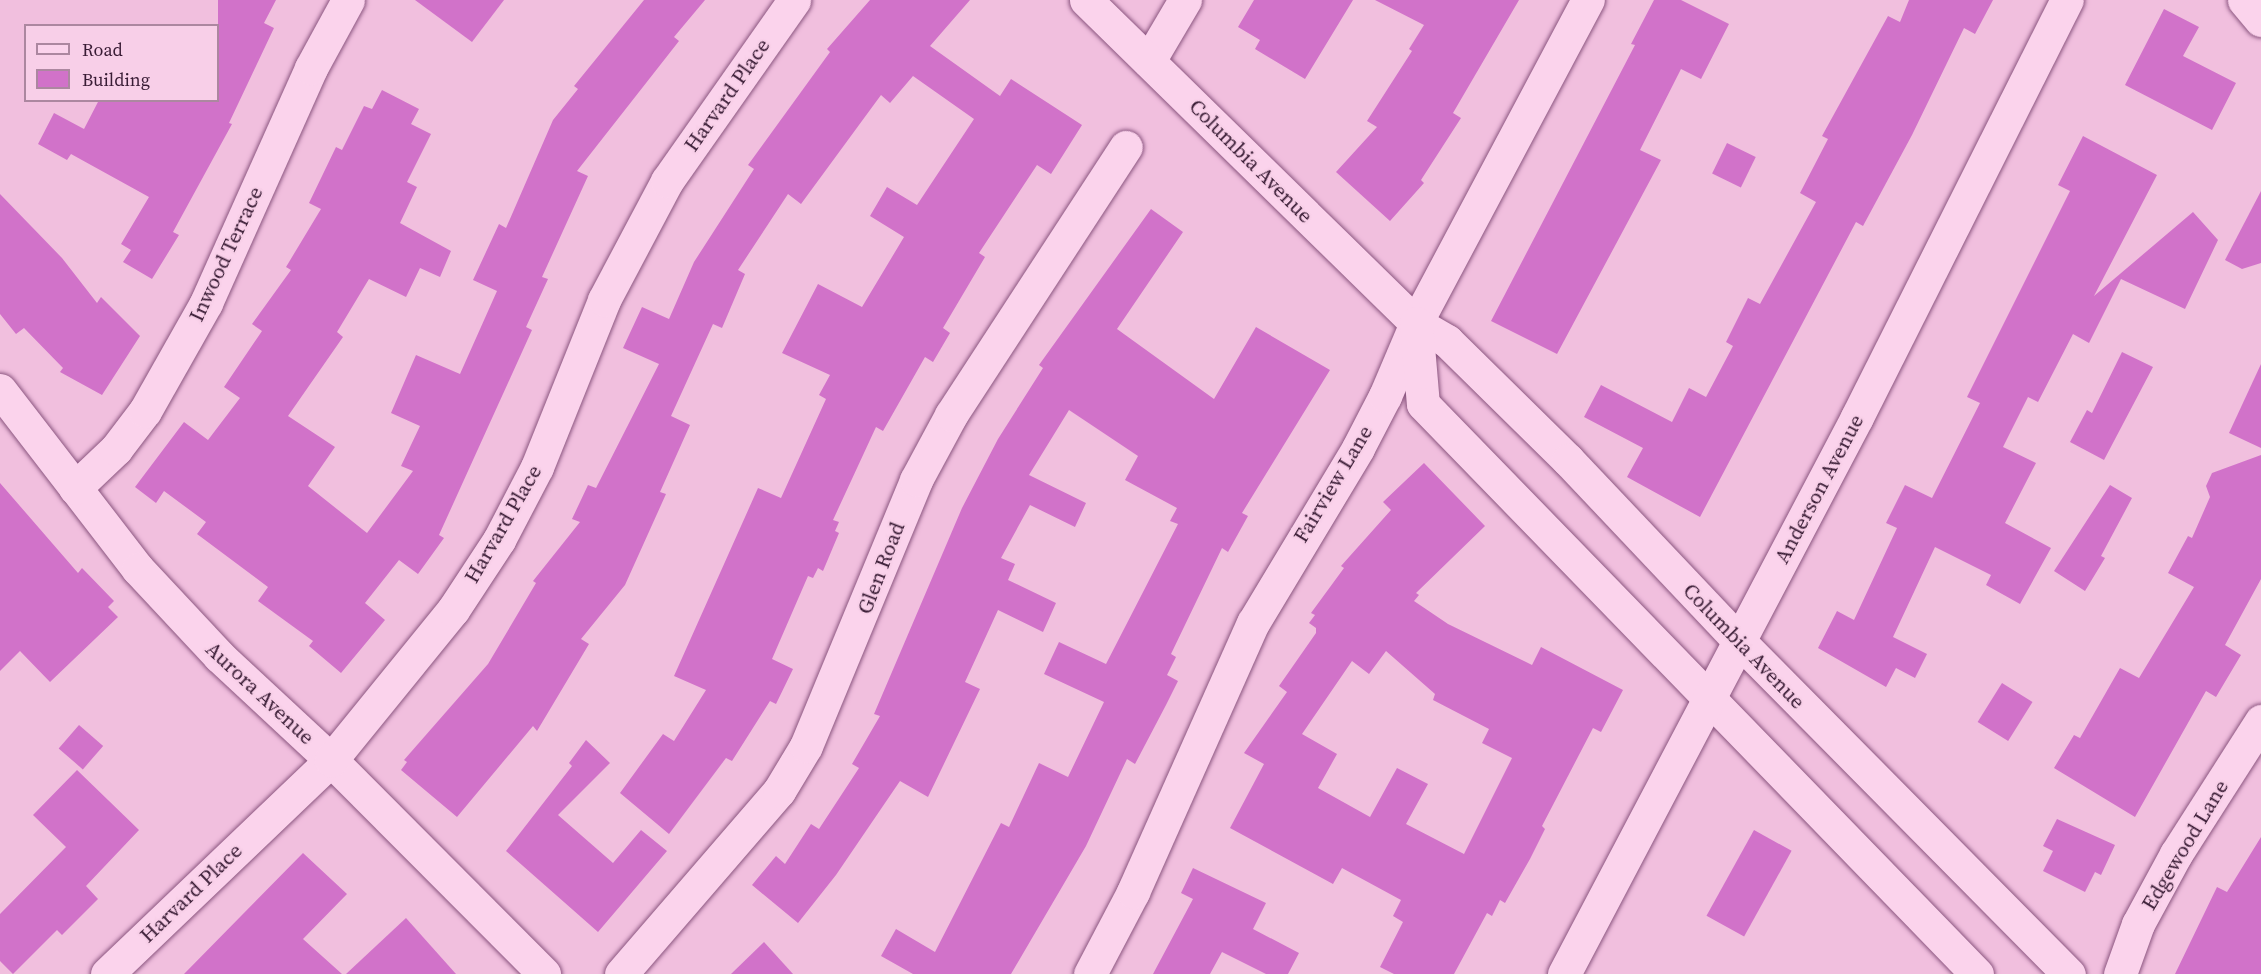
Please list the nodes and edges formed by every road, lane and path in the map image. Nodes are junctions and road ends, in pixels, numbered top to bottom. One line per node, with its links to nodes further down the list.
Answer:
1 (348, 0): 13 (street, Inwood Terrace)
2 (794, 0): 17 (street, Harvard Place)
3 (1086, 0): 9 (street, Columbia Avenue)
4 (1185, 0): 9 (street)
5 (1588, 0): 11 (street, Fairview Lane)
6 (2067, 0): 14 (street, Anderson Avenue)
7 (2244, 0): 8 (street)
8 (2261, 20)
9 (1149, 60): 11 (street, Columbia Avenue)
10 (1126, 147): 20 (street, Glen Road)
11 (1416, 323): 14 (street, Columbia Avenue); 15 (street); 21 (street, Fairview Lane)
12 (0, 390): 13 (street, Aurora Avenue)
13 (75, 488): 17 (street, Aurora Avenue)
14 (1739, 641): 15 (street, Anderson Avenue); 24 (street, Columbia Avenue)
15 (1708, 697): 22 (street, Anderson Avenue); 23 (street)
16 (2261, 721): 25 (street, Edgewood Lane)
17 (331, 760): 18 (street, Harvard Place); 19 (street, Aurora Avenue)
18 (107, 974)
19 (544, 974)
20 (621, 974)
21 (1090, 974)
22 (1564, 974)
23 (1977, 974)
24 (2069, 974)
25 (2120, 974)

